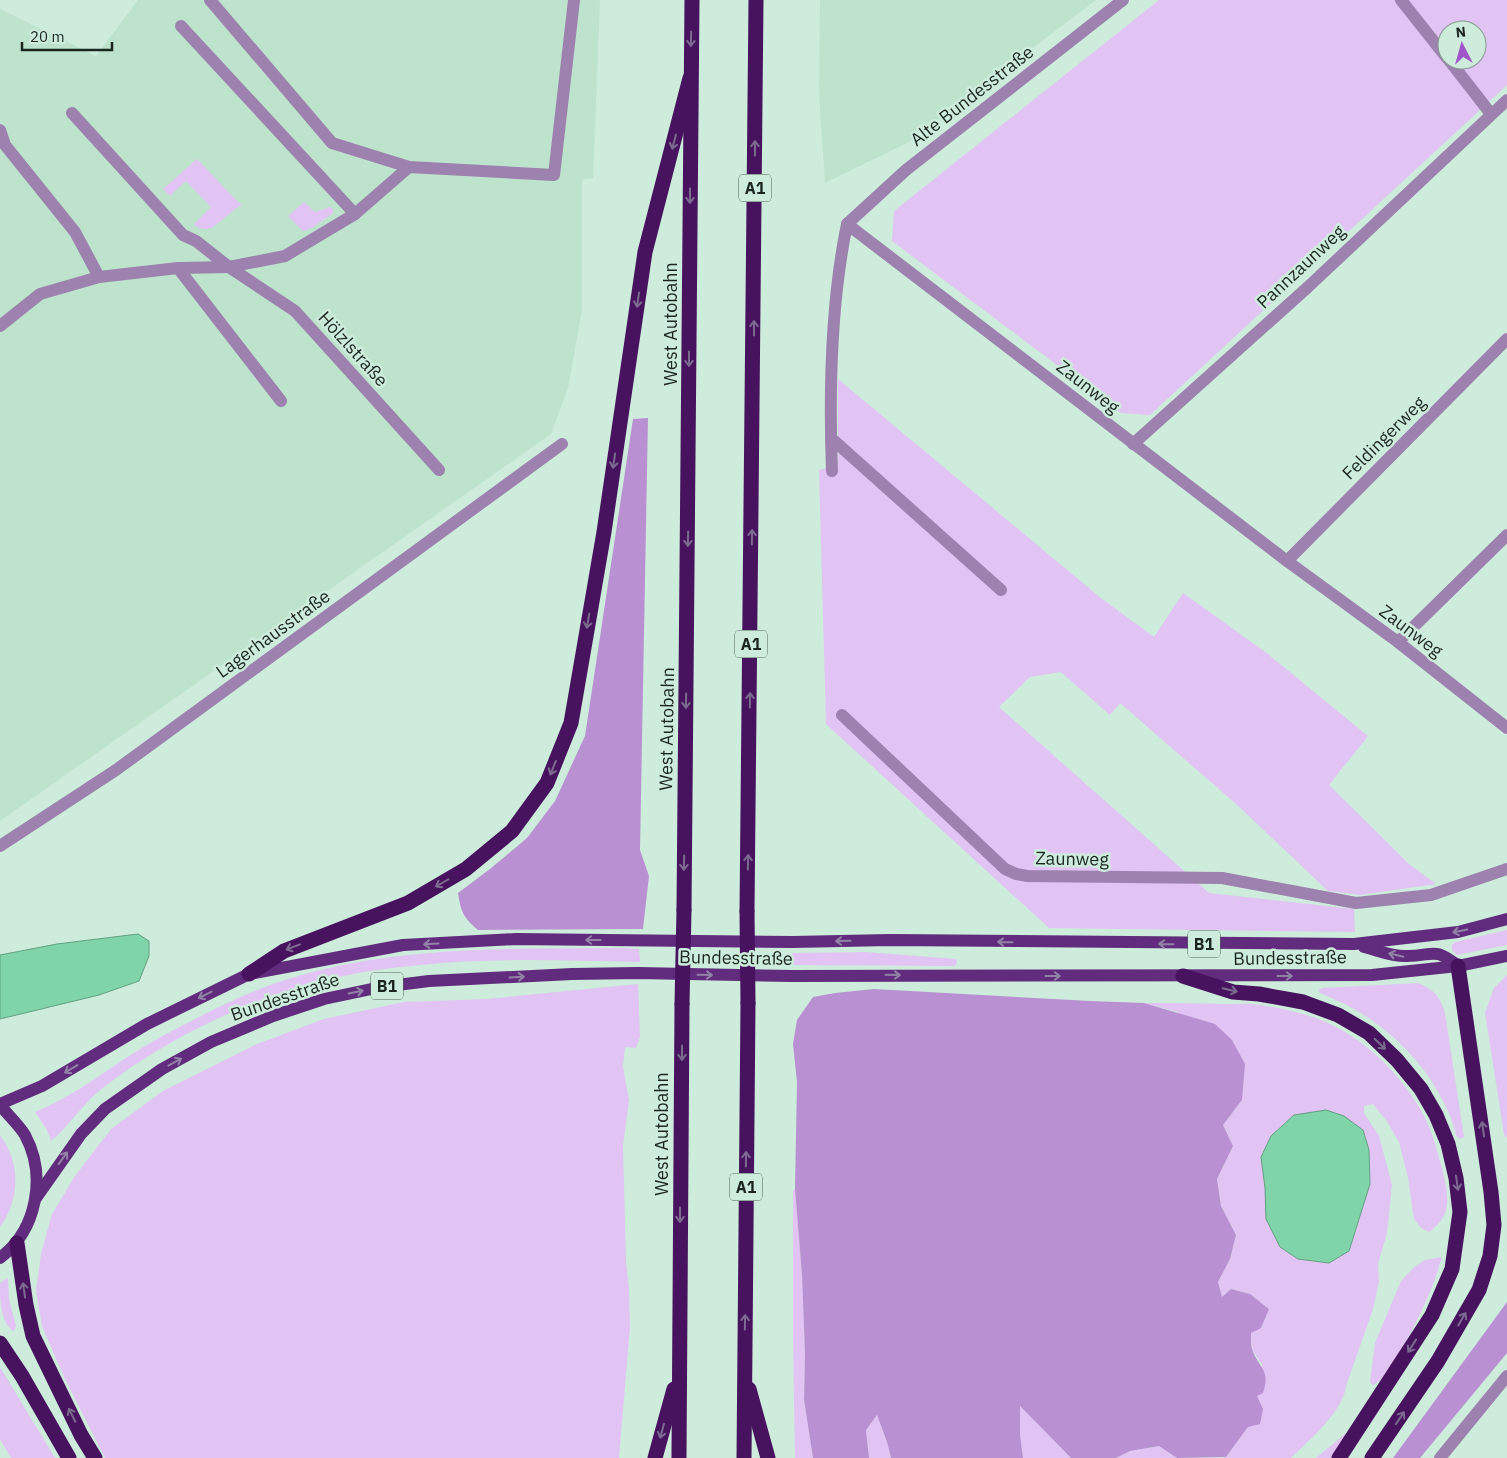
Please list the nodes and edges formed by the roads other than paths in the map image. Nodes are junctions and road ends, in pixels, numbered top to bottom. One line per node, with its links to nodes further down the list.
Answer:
1 (210, 0): 15 (street)
2 (574, 0): 15 (street)
3 (692, 0): 10 (highway, West Autobahn, one-way to 10)
4 (756, 0): 49 (highway, A1, one-way to 4, bridge)
5 (1123, 0): 17 (street, Alte Bundesstraße)
6 (1401, 0): 8 (street)
7 (181, 26): 16 (street)
8 (1437, 45)
9 (1457, 70): 13 (street)
10 (690, 78): 41 (highway, one-way to 41); 48 (highway, West Autobahn, one-way to 48, bridge)
11 (1507, 100): 13 (street, Pannzaunweg)
12 (72, 114): 18 (street, Hölzlstraße)
13 (1492, 114): 26 (street, Pannzaunweg)
14 (0, 130): 20 (street)
15 (408, 167): 16 (street)
16 (355, 214): 18 (street)
17 (847, 224): 24 (street); 26 (street, Zaunweg)
18 (228, 267): 19 (street); 27 (street, Hölzlstraße)
19 (178, 268): 20 (street); 23 (street)
20 (99, 277): 21 (street)
21 (0, 326)
22 (1507, 340): 30 (street, Feldingerweg)
23 (281, 401)
24 (831, 438): 28 (street); 31 (street)
25 (562, 444): 35 (street, Lagerhausstraße)
26 (1133, 444): 30 (street, Zaunweg)
27 (439, 470)
28 (832, 471)
29 (1507, 535): 32 (street)
30 (1287, 561): 32 (street, Zaunweg)
31 (1002, 590)
32 (1398, 642): 34 (street, Zaunweg)
33 (842, 715): 36 (street, Zaunweg)
34 (1507, 728)
35 (0, 846)
36 (1507, 869)
37 (1507, 919): 38 (main road, Bundesstraße / B1, one-way to 38)
38 (1354, 944): 40 (main road, one-way to 38); 41 (main road, Bundesstraße / B1, one-way to 41)
39 (1507, 956): 40 (main road, Bundesstraße / B1)
40 (1458, 966): 42 (main road, Bundesstraße / B1, one-way to 40); 58 (highway, one-way to 40)
41 (249, 974): 43 (main road, Bundesstraße / B1, one-way to 43)
42 (1184, 976): 44 (main road, Bundesstraße / B1, one-way to 42); 57 (highway, one-way to 57)
43 (0, 1105): 44 (main road, Bundesstraße / B1)
44 (36, 1198): 45 (main road, Bundesstraße / B1)
45 (16, 1243): 46 (main road, Bundesstraße / B1); 52 (highway, one-way to 45)
46 (0, 1258)
47 (0, 1343): 51 (highway)
48 (679, 1370): 53 (highway, one-way to 53); 54 (highway, West Autobahn)
49 (744, 1371): 55 (highway, A1); 56 (highway)
50 (1507, 1376): 59 (street)
51 (69, 1458)
52 (95, 1458)
53 (655, 1458)
54 (679, 1458)
55 (744, 1458)
56 (768, 1458)
57 (1339, 1458)
58 (1372, 1458)
59 (1440, 1458)

